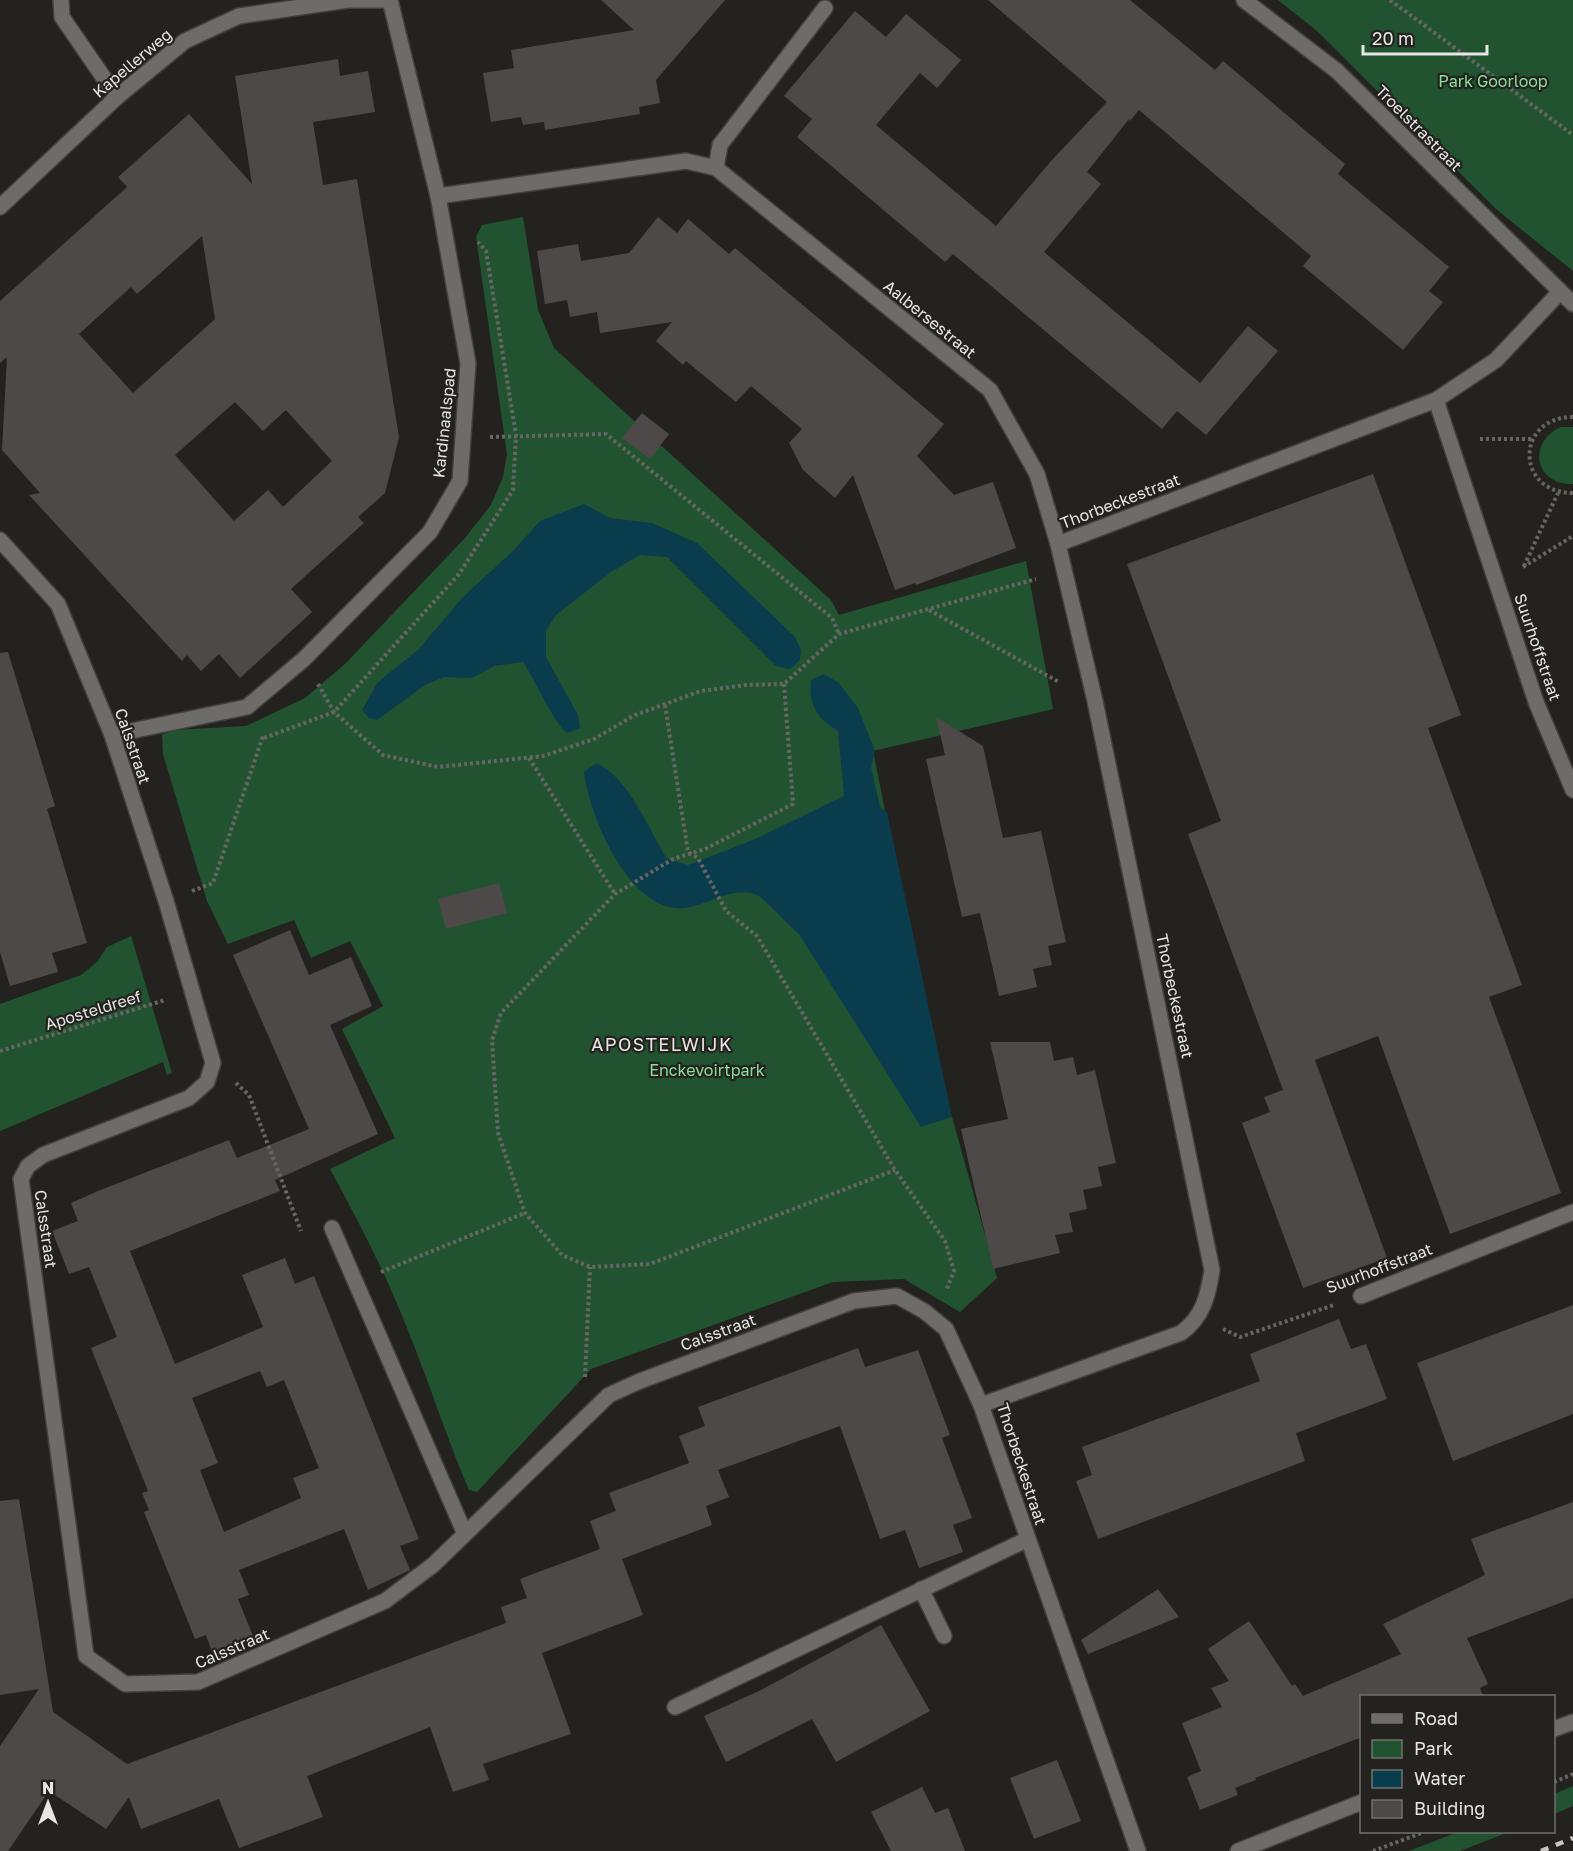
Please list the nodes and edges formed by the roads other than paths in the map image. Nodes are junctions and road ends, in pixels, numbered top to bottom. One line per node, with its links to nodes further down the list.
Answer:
1 (60, 0): 5 (street)
2 (390, 0): 5 (street, Kapellerweg); 7 (street, Kardinaalspad)
3 (1244, 0): 9 (street, Troelstrastraat)
4 (825, 8): 6 (street)
5 (117, 97): 8 (street, Kapellerweg)
6 (716, 168): 7 (street, Aalbersestraat); 13 (street, Aalbersestraat)
7 (438, 196): 14 (street, Kardinaalspad)
8 (0, 207)
9 (1559, 293): 10 (street); 11 (street, Thorbeckestraat)
10 (1573, 304)
11 (1436, 400): 13 (street, Thorbeckestraat); 15 (street, Suurhoffstraat)
12 (0, 540): 14 (street, Calsstraat)
13 (1058, 544): 19 (street, Thorbeckestraat)
14 (112, 735): 20 (street, Calsstraat)
15 (1573, 789)
16 (1573, 1212): 18 (street, Suurhoffstraat)
17 (332, 1228): 20 (street)
18 (1360, 1296)
19 (981, 1405): 20 (street, Calsstraat); 21 (street, Thorbeckestraat)
20 (465, 1534)
21 (1028, 1539): 22 (street); 28 (street, Thorbeckestraat)
22 (921, 1589): 23 (street); 24 (street)
23 (944, 1636)
24 (675, 1707)
25 (1573, 1722): 26 (street)
26 (1555, 1729)
27 (1360, 1803): 29 (street)
28 (1138, 1851)
29 (1238, 1851)

